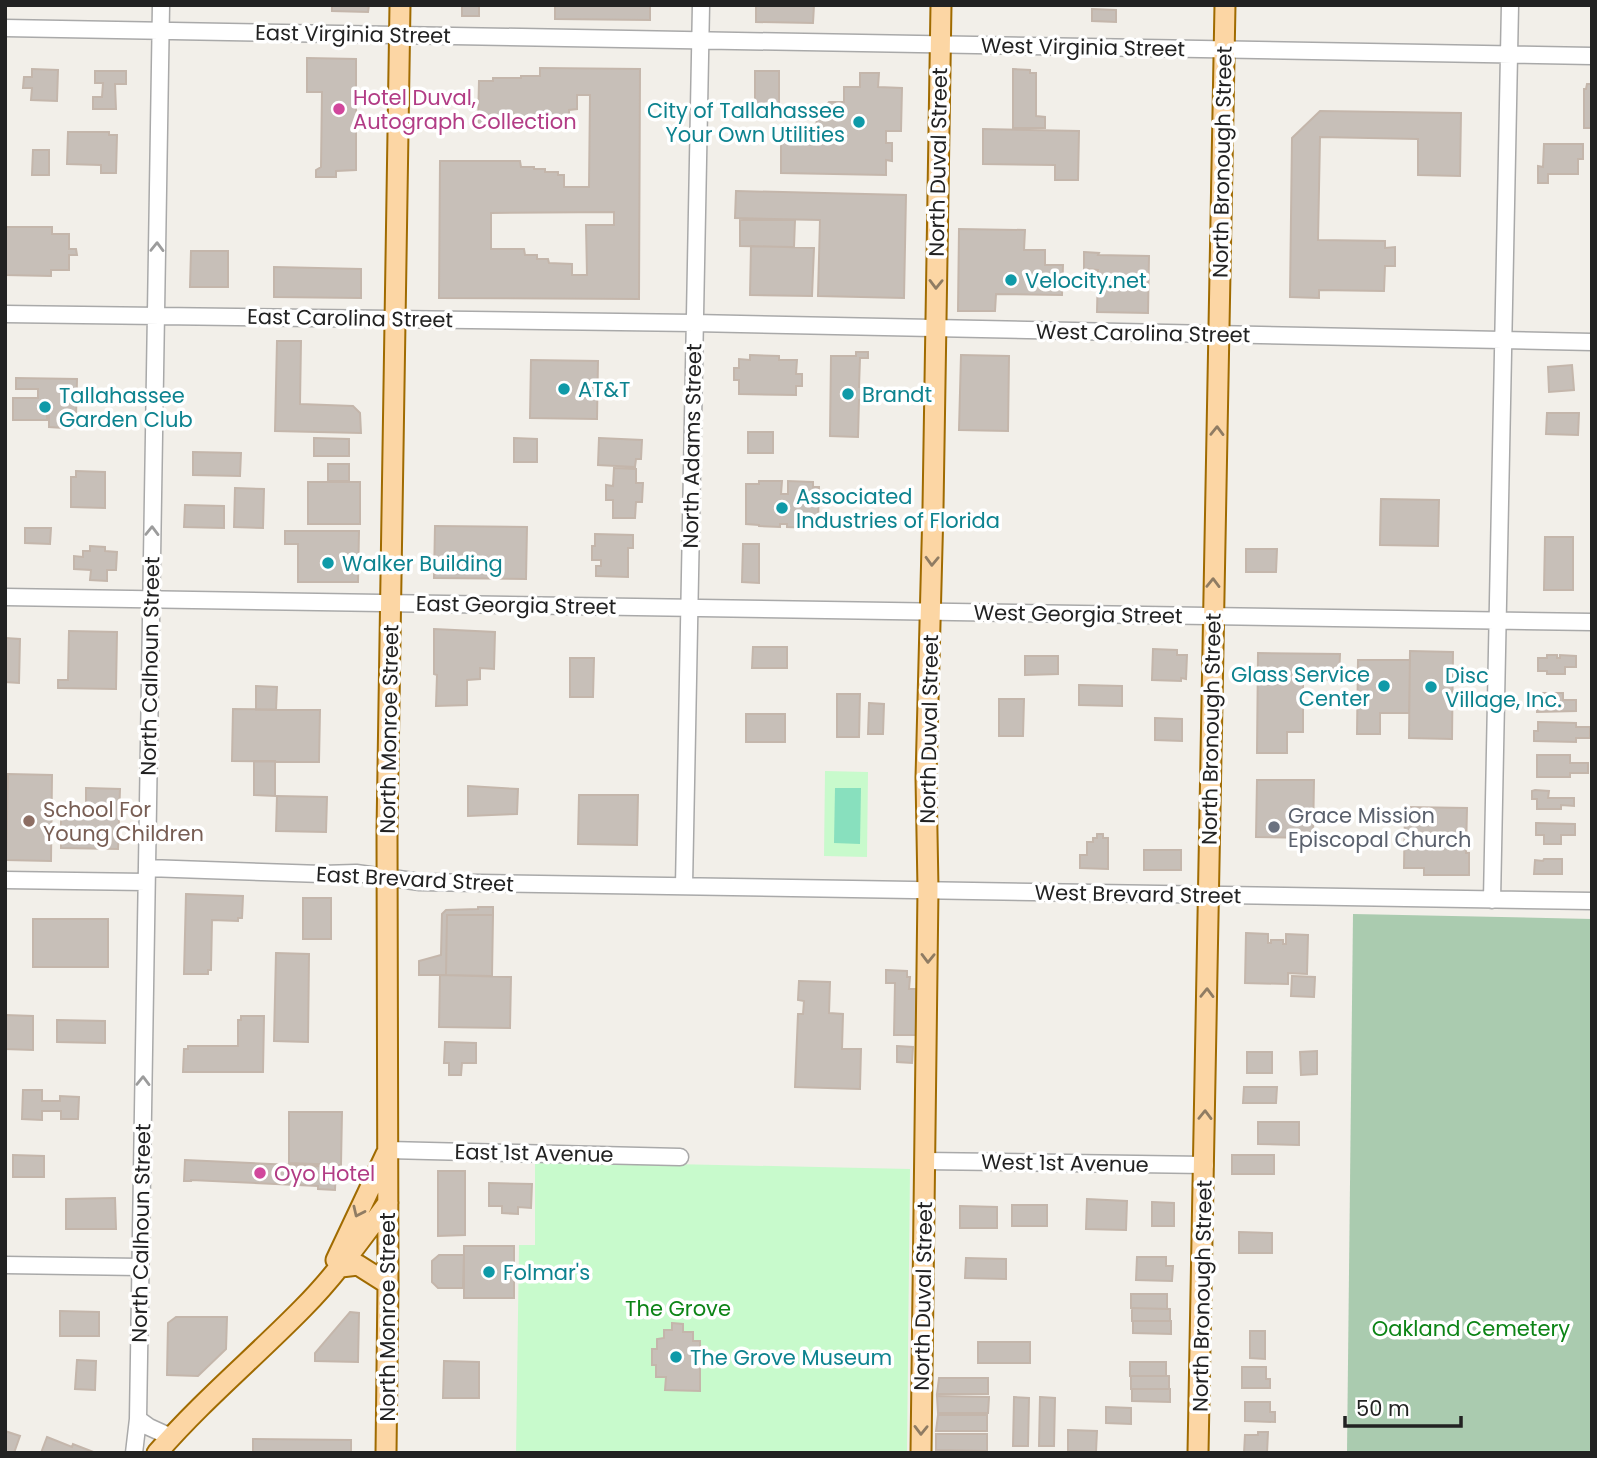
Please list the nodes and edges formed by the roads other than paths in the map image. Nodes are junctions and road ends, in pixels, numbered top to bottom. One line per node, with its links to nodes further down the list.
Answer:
1 (161, 5): 8 (street, North Calhoun Street)
2 (400, 5): 9 (main road, North Monroe Street)
3 (701, 5): 10 (street, North Adams Street)
4 (941, 5): 11 (main road, North Duval Street)
5 (1225, 5): 12 (main road, North Bronough Street)
6 (1510, 5): 13 (street)
7 (5, 28): 8 (street, East Virginia Street)
8 (160, 31): 9 (street, East Virginia Street); 16 (street, North Calhoun Street, one-way to 8)
9 (399, 34): 10 (street, East Virginia Street); 17 (main road, North Monroe Street)
10 (701, 41): 11 (street, West Virginia Street); 18 (street, North Adams Street)
11 (940, 45): 12 (street, West Virginia Street); 19 (main road, North Duval Street, one-way to 19)
12 (1224, 50): 13 (street, West Virginia Street); 20 (main road, North Bronough Street)
13 (1509, 54): 14 (street, West Virginia Street); 21 (street)
14 (1592, 56)
15 (5, 314): 16 (street, East Carolina Street)
16 (156, 316): 17 (street, East Carolina Street); 24 (street, North Calhoun Street, one-way to 16)
17 (395, 319): 18 (street, East Carolina Street); 25 (main road, North Monroe Street)
18 (694, 323): 19 (street, West Carolina Street); 26 (street, North Adams Street)
19 (935, 328): 20 (street, West Carolina Street); 27 (main road, North Duval Street, one-way to 27)
20 (1219, 335): 21 (street, West Carolina Street); 28 (main road, North Bronough Street, one-way to 20)
21 (1503, 341): 22 (street, West Carolina Street); 29 (street)
22 (1592, 342)
23 (5, 597): 24 (street, East Georgia Street)
24 (151, 599): 25 (street, East Georgia Street); 31 (street, North Calhoun Street)
25 (391, 604): 26 (street, East Georgia Street); 32 (main road, North Monroe Street)
26 (690, 608): 27 (street, West Georgia Street); 34 (street, North Adams Street)
27 (930, 612): 28 (street, West Georgia Street); 35 (main road, North Duval Street)
28 (1212, 617): 29 (street, West Georgia Street); 36 (main road, North Bronough Street)
29 (1498, 621): 30 (street, West Georgia Street); 37 (street)
30 (1592, 622)
31 (147, 875): 32 (street, East Brevard Street); 33 (street, East Brevard Street); 46 (street, North Calhoun Street, one-way to 31)
32 (387, 879): 34 (street, East Brevard Street); 39 (main road, North Monroe Street)
33 (5, 880)
34 (684, 886): 35 (street, West Brevard Street)
35 (929, 889): 36 (street, West Brevard Street); 41 (main road, North Duval Street, one-way to 41)
36 (1209, 896): 37 (street, West Brevard Street); 42 (main road, North Bronough Street, one-way to 36)
37 (1492, 900): 38 (street, West Brevard Street)
38 (1592, 901)
39 (388, 1150): 40 (street, East 1st Avenue); 43 (main road, North Monroe Street); 47 (main road, one-way to 47)
40 (680, 1157)
41 (925, 1161): 42 (street, West 1st Avenue); 54 (main road, North Duval Street, one-way to 54)
42 (1205, 1165): 55 (main road, North Bronough Street)
43 (388, 1203): 45 (main road); 48 (main road, North Monroe Street)
44 (5, 1265): 46 (street)
45 (341, 1266): 47 (main road); 48 (main road)
46 (140, 1267): 49 (street, North Calhoun Street)
47 (327, 1281): 50 (main road)
48 (388, 1284): 53 (main road, North Monroe Street)
49 (138, 1419): 50 (street); 51 (street, North Calhoun Street)
50 (171, 1437): 52 (main road)
51 (134, 1453)
52 (158, 1453)
53 (386, 1453)
54 (921, 1453)
55 (1198, 1453)

